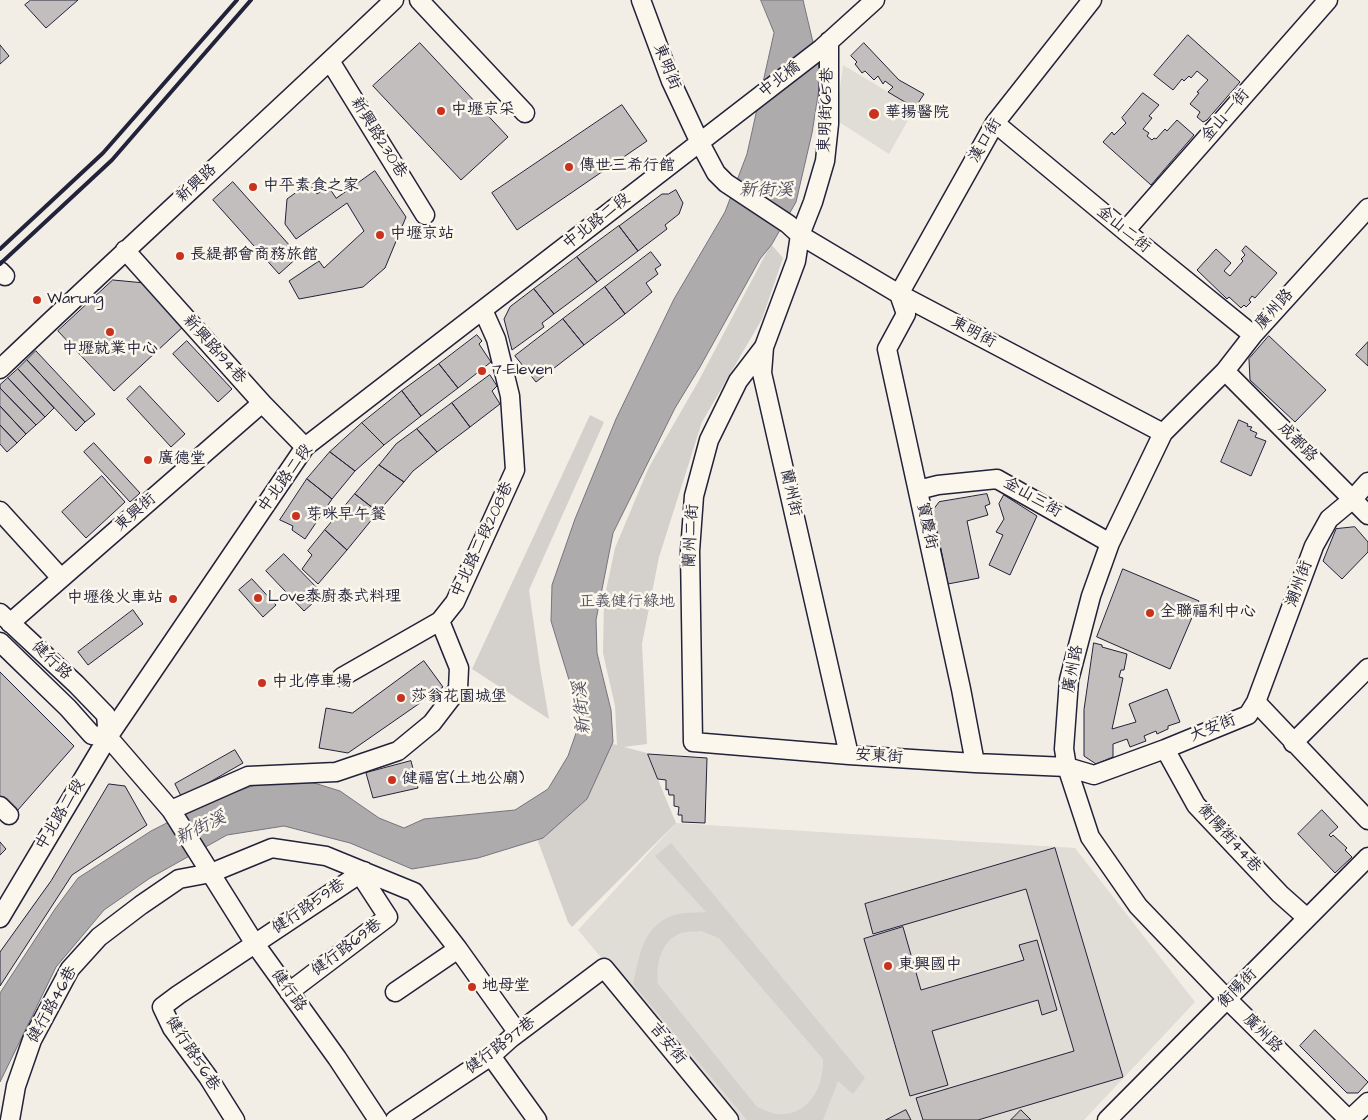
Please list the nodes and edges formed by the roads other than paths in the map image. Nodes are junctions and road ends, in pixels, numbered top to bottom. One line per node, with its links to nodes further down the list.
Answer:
1 (394, 0): 8 (street, 新興路)
2 (419, 0): 10 (street)
3 (641, 0): 12 (street, 東明街)
4 (875, 0): 7 (street)
5 (1092, 0): 11 (street, 漢口街)
6 (1328, 0): 16 (street, 金山一街)
7 (826, 44): 9 (street, 中北橋); 15 (street, 東明街65巷)
8 (330, 61): 14 (street, 新興路230巷); 17 (street, 新興路)
9 (739, 112): 12 (street, 中北路二段)
10 (525, 113)
11 (995, 123): 16 (street, 金山二街); 18 (street, 漢口街)
12 (700, 143): 15 (street, 東明街); 19 (street, 中北路二段)
13 (1368, 208): 20 (street, 廣州路)
14 (425, 215)
15 (794, 229): 18 (street, 東明街); 21 (street, 蘭州街)
16 (1124, 231): 20 (street, 金山二街)
17 (125, 250): 22 (street, 新興路); 24 (street, 新興路194巷)
18 (899, 294): 25 (street, 東明街); 28 (street, 寶慶街)
19 (483, 310): 26 (street, 中北路二段); 35 (street, 中北路二段208巷)
20 (1253, 335): 23 (street, 廣州路)
21 (764, 347): 41 (street, 蘭州二街); 44 (street, 蘭州街)
22 (0, 369)
23 (1225, 371): 25 (street, 廣州路); 29 (street, 成都路)
24 (262, 403): 26 (street, 新興路194巷); 33 (street, 東興街)
25 (1163, 433): 32 (street, 廣州路)
26 (305, 447): 40 (street, 中北路二段)
27 (1368, 482): 29 (street, 潮州街)
28 (918, 490): 32 (street, 金山三街); 45 (street, 寶慶街)
29 (1353, 499): 31 (street, 成都路); 39 (street, 潮州街)
30 (0, 511): 33 (street)
31 (1368, 515)
32 (1110, 543): 46 (street, 廣州路)
33 (61, 578): 34 (street, 東興街)
34 (5, 618): 40 (street, 健行路)
35 (440, 621): 38 (street); 47 (street)
36 (0, 642): 40 (street, 健行路)
37 (1368, 668): 42 (street)
38 (342, 677)
39 (1256, 702): 42 (street); 43 (street, 大安街)
40 (108, 737): 47 (street, 健行路); 52 (street, 中北路二段)
41 (692, 742): 44 (street, 安東街)
42 (1293, 743): 48 (street)
43 (1165, 749): 46 (street, 大安街); 53 (street, 衡陽街44巷)
44 (849, 754): 45 (street, 安東街)
45 (975, 763): 46 (street, 安東街)
46 (1067, 767): 59 (street, 廣州路)
47 (172, 813): 50 (street, 健行路)
48 (1368, 820)
49 (1368, 857): 53 (street, 衡陽街)
50 (207, 866): 51 (street, 健行路46巷); 54 (street, 健行路); 64 (street, 健行路46巷)
51 (362, 873): 54 (street, 健行路59巷); 55 (street, 健行路46巷); 57 (street, 健行路69巷)
52 (0, 918)
53 (1308, 918): 59 (street, 衡陽街)
54 (255, 944): 57 (street, 健行路); 63 (street, 健行路56巷)
55 (458, 949): 58 (street); 60 (street, 健行路46巷)
56 (604, 968): 60 (street, 健行路97巷); 68 (street, 吉安街)
57 (289, 992): 65 (street, 健行路)
58 (395, 992)
59 (1228, 1000): 69 (street, 衡陽街); 70 (street, 廣州路)
60 (518, 1033): 61 (street, 健行路97巷)
61 (491, 1056): 66 (street, 健行路97巷); 67 (street)
62 (1368, 1102): 70 (street)
63 (230, 1118)
64 (10, 1120)
65 (378, 1120)
66 (395, 1120)
67 (537, 1120)
68 (729, 1120)
69 (1107, 1120)
70 (1349, 1120)

